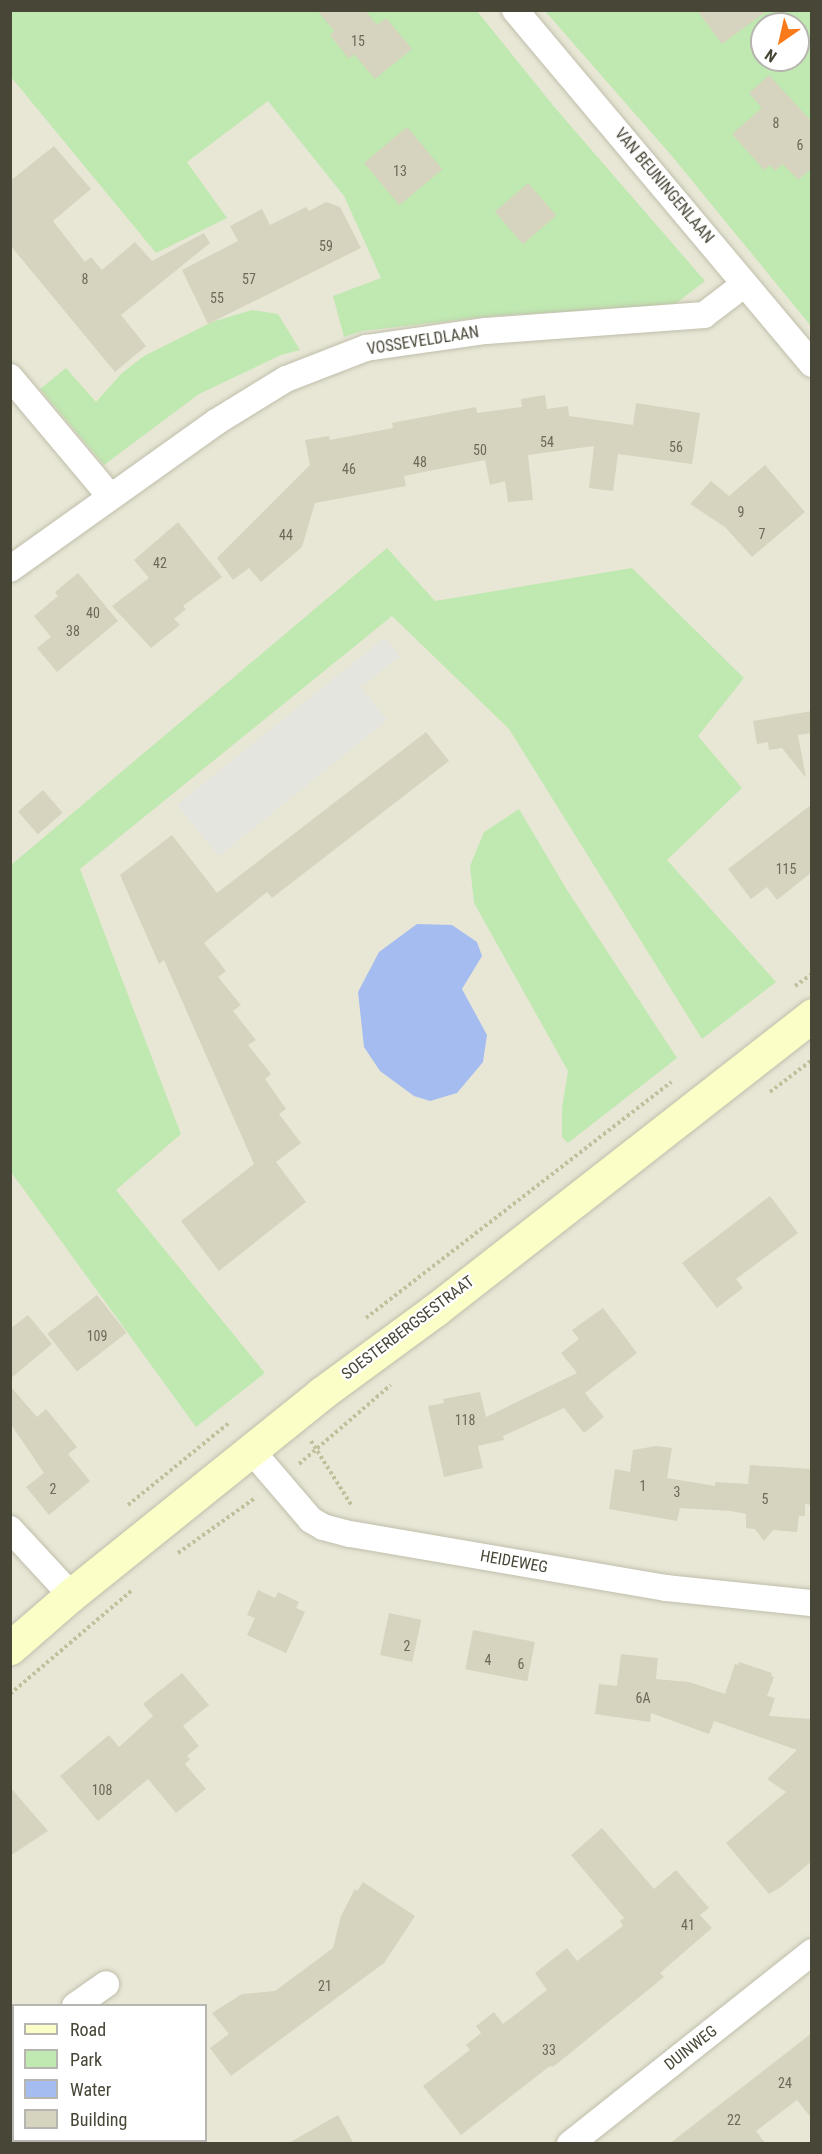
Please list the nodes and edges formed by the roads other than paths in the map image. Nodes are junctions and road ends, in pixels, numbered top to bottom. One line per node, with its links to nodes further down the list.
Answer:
1 (515, 10): 2 (street, VAN BEUNINGENLAAN)
2 (745, 284): 3 (street, VAN BEUNINGENLAAN); 5 (street, VOSSEVELDLAAN)
3 (812, 364)
4 (10, 377): 5 (street)
5 (110, 496): 6 (street, VOSSEVELDLAAN)
6 (10, 569)
7 (812, 1015): 8 (main road, SOESTERBERGSESTRAAT)
8 (250, 1450): 10 (main road, SOESTERBERGSESTRAAT); 11 (street, HEIDEWEG)
9 (10, 1528): 10 (street)
10 (71, 1595): 12 (main road, SOESTERBERGSESTRAAT)
11 (812, 1603)
12 (10, 1648)
13 (809, 1960): 16 (street, DUINWEG)
14 (106, 1984): 15 (street)
15 (78, 2004)
16 (570, 2144)

